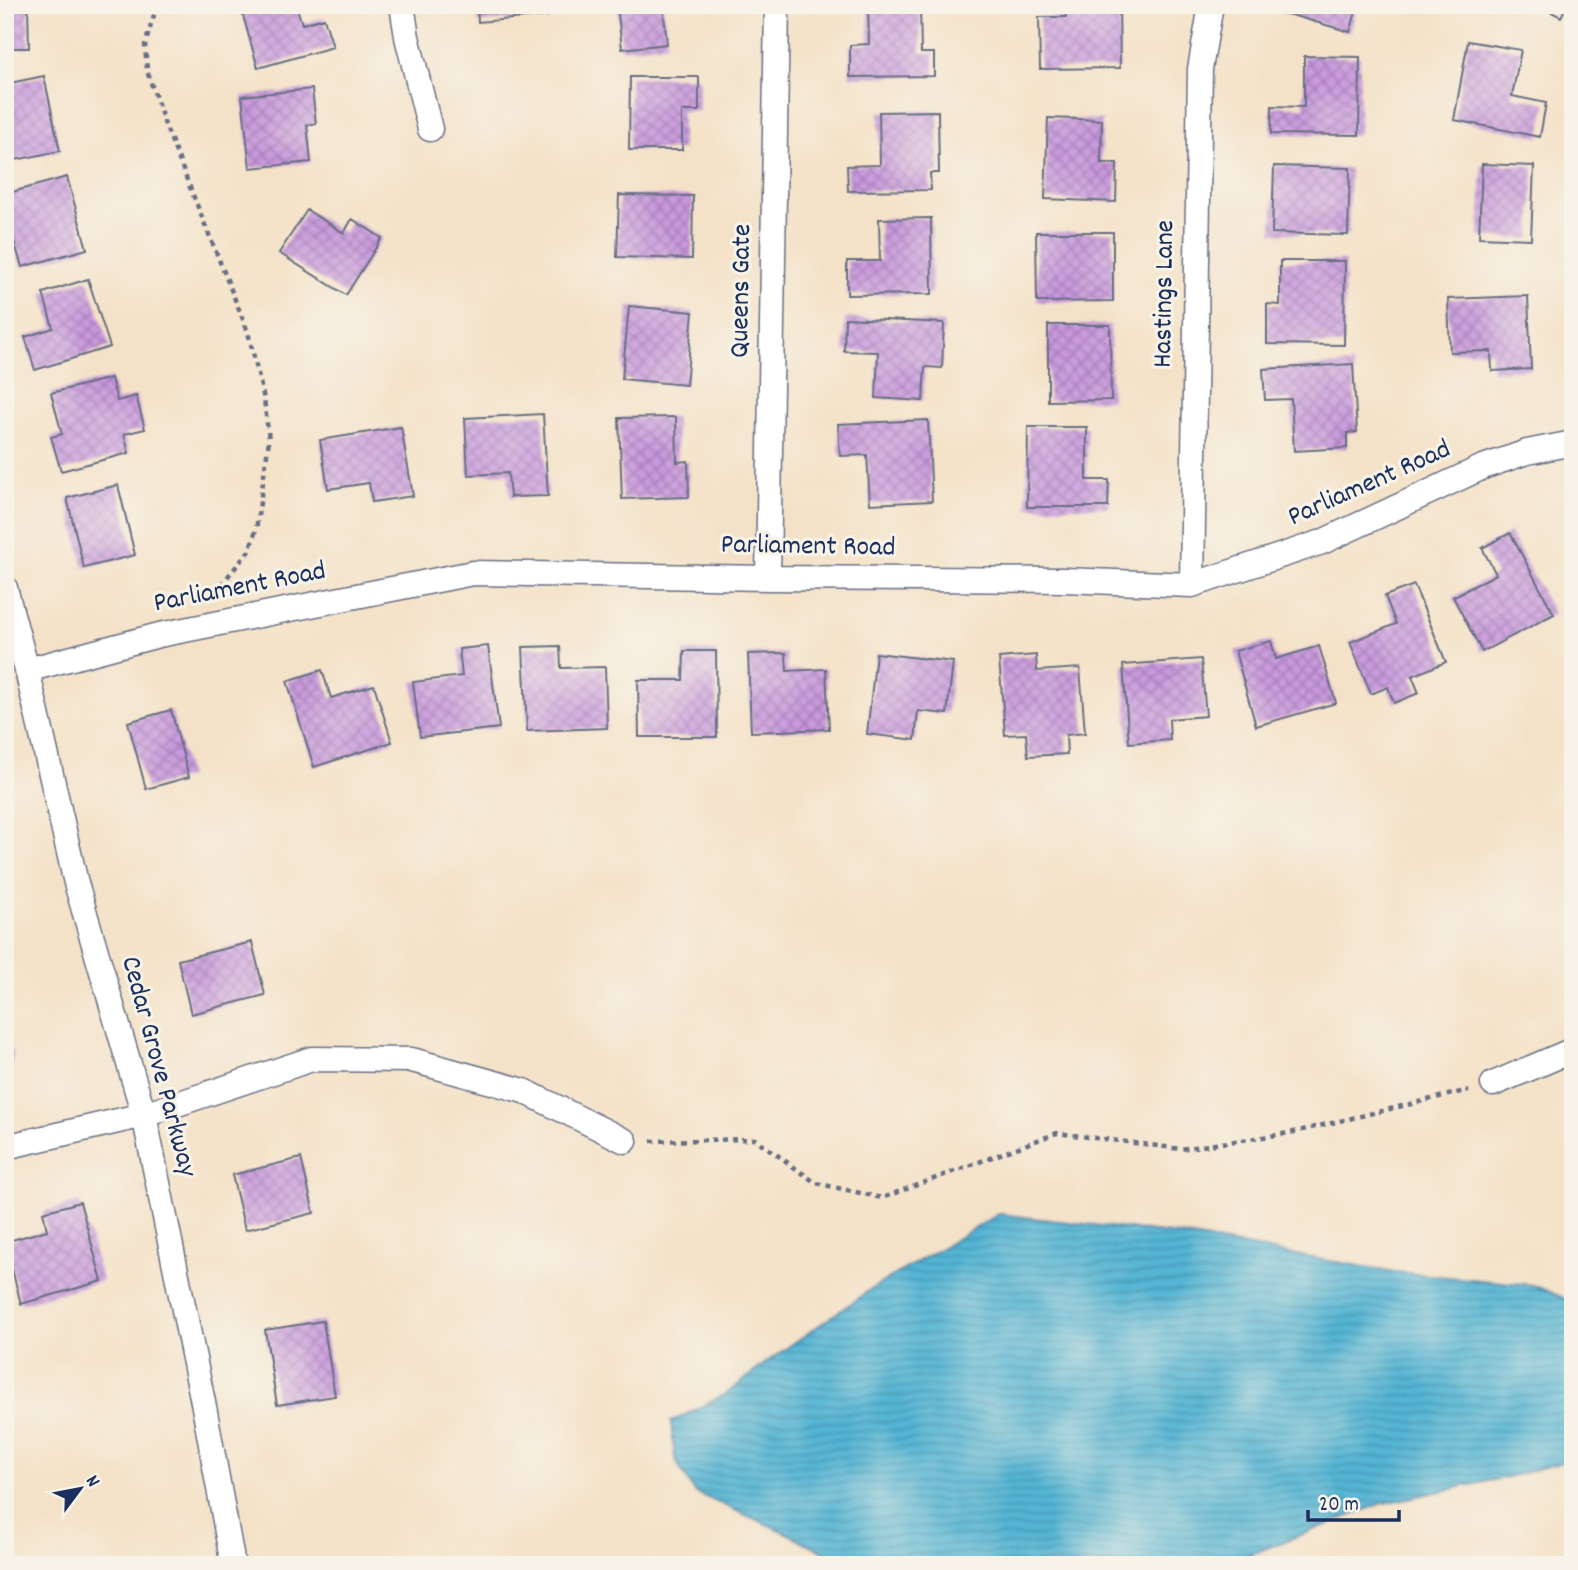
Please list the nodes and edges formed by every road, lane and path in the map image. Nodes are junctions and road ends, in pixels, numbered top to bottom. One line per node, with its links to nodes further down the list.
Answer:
1 (158, 5): 10 (path)
2 (402, 5): 5 (street)
3 (777, 5): 7 (street, Queens Gate)
4 (1211, 5): 8 (street, Hastings Lane)
5 (430, 129)
6 (1573, 443): 8 (street, Parliament Road)
7 (768, 578): 8 (street, Parliament Road); 10 (street, Parliament Road)
8 (1192, 585)
9 (5, 588): 11 (street, Cedar Grove Parkway)
10 (209, 625): 11 (street, Parliament Road)
11 (27, 670): 14 (street, Cedar Grove Parkway)
12 (1573, 1050): 13 (street)
13 (1493, 1084): 15 (path)
14 (144, 1115): 15 (street); 16 (street); 17 (street, Cedar Grove Parkway)
15 (625, 1141)
16 (5, 1147)
17 (233, 1565)

